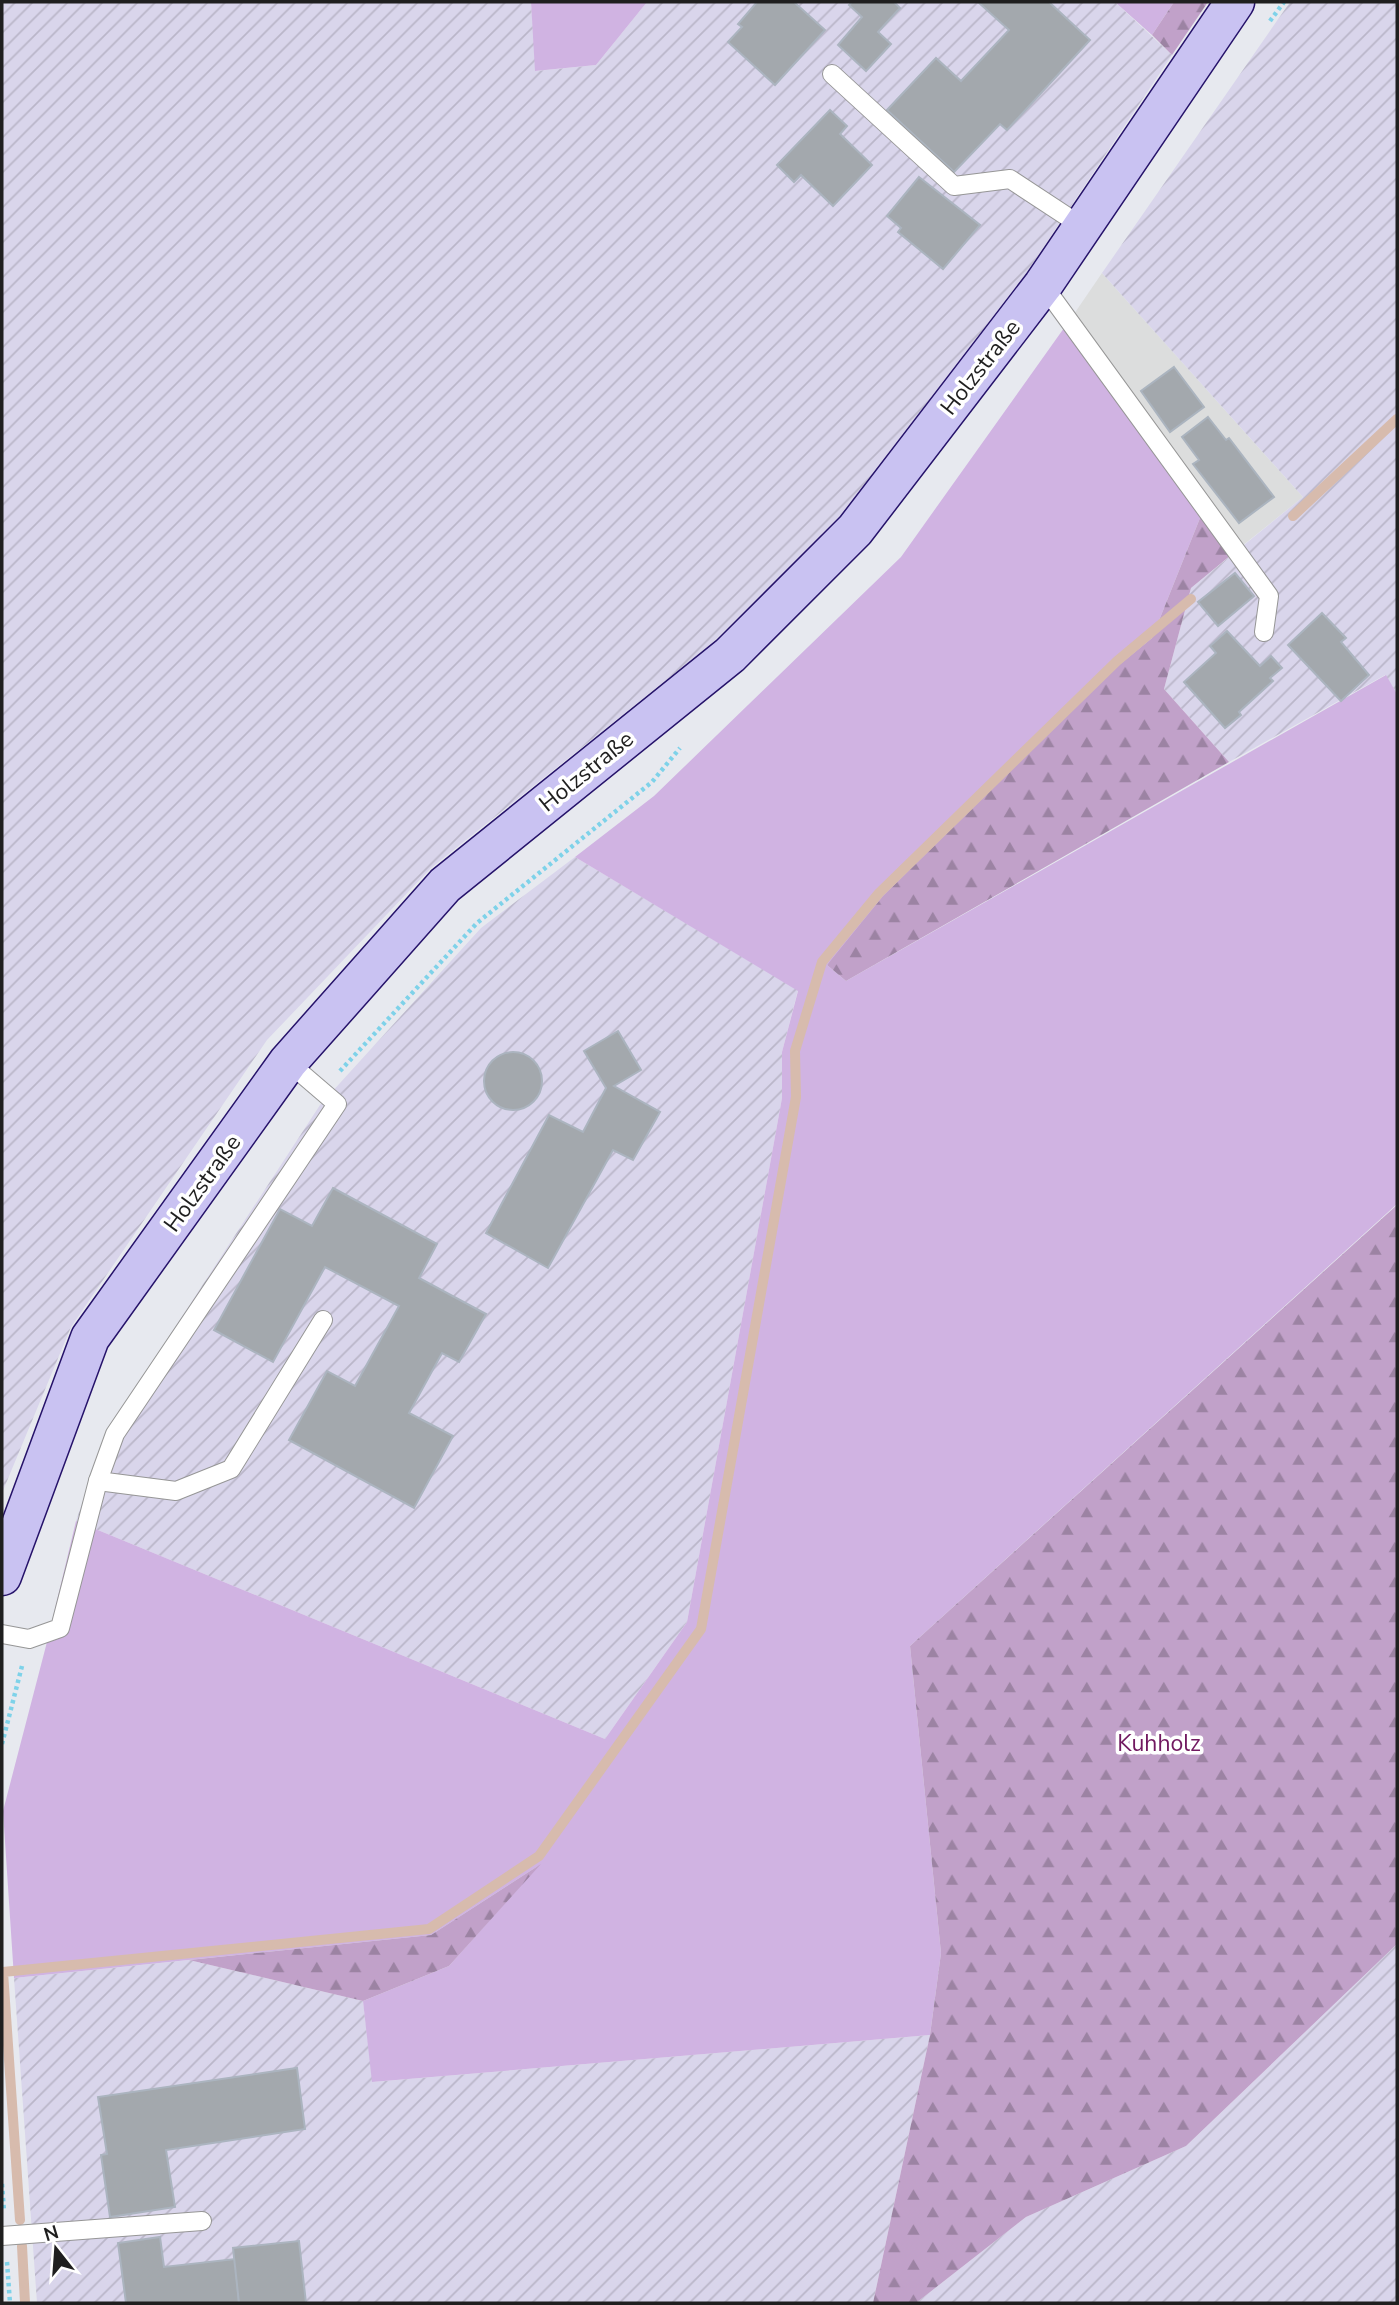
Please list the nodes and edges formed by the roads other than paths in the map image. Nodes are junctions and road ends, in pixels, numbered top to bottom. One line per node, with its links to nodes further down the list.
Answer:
1 (1235, 2): 3 (main road, Holzstraße)
2 (832, 74): 3 (lane)
3 (1083, 227): 4 (main road, Holzstraße)
4 (1043, 285): 5 (lane); 6 (main road, Holzstraße)
5 (1264, 632)
6 (288, 1062): 8 (lane); 9 (main road, Holzstraße)
7 (323, 1320): 8 (lane)
8 (98, 1481): 10 (lane)
9 (2, 1576)
10 (2, 1634)
11 (202, 2221): 12 (lane)
12 (2, 2236)

